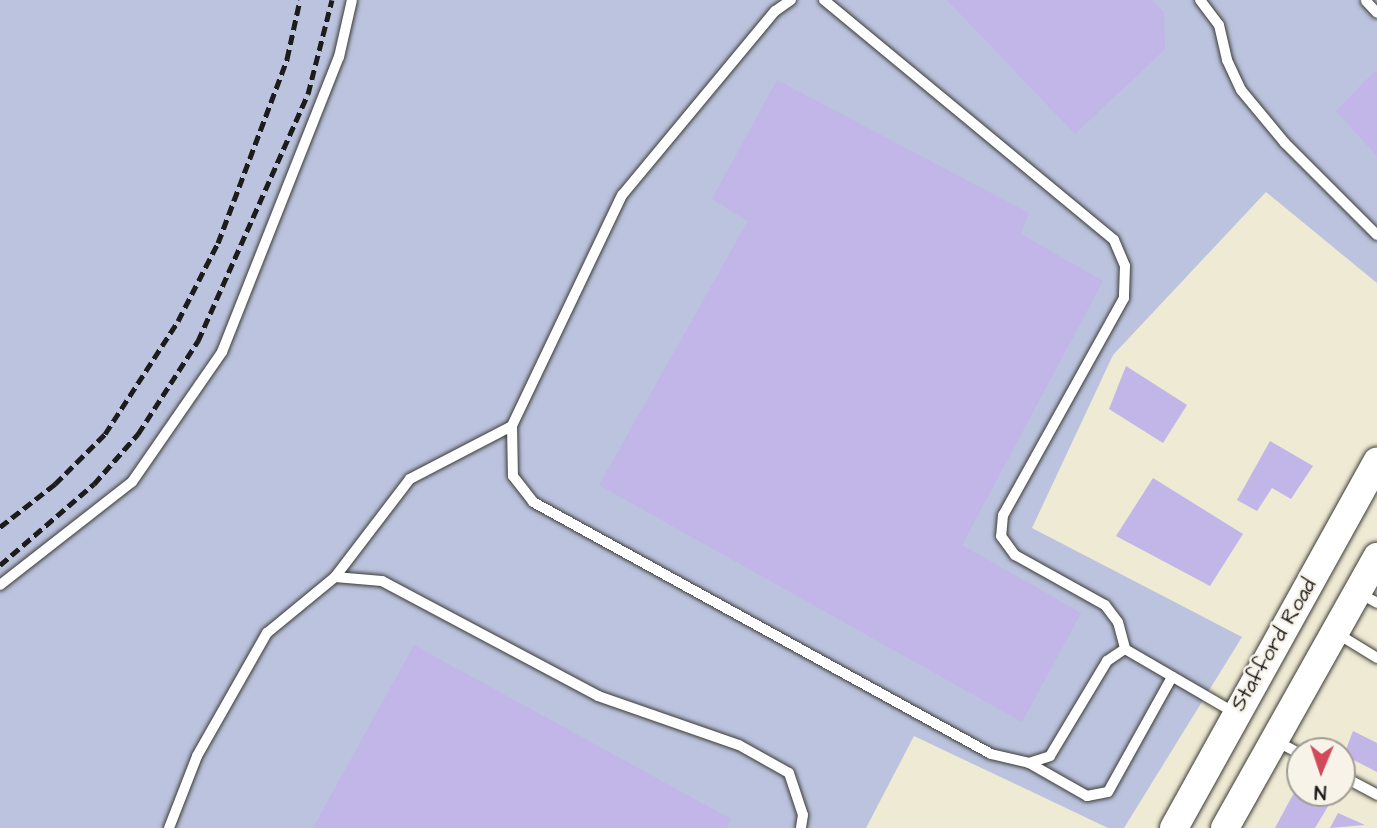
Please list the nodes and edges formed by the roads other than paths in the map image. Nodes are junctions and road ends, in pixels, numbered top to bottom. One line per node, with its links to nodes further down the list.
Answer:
1 (352, 0): 12 (lane)
2 (791, 0): 8 (lane)
3 (824, 0): 15 (lane)
4 (1200, 0): 7 (lane)
5 (1366, 1): 6 (lane)
6 (1377, 13)
7 (1377, 235)
8 (512, 426): 11 (lane); 21 (lane)
9 (1377, 462): 18 (main road, Stafford Road)
10 (1377, 557): 13 (main road)
11 (335, 576): 24 (lane); 25 (lane)
12 (0, 585)
13 (1367, 597): 14 (main road)
14 (1335, 632): 16 (lane); 19 (main road)
15 (1125, 649): 17 (lane); 21 (lane)
16 (1377, 658)
17 (1172, 677): 18 (lane); 21 (lane)
18 (1235, 713): 26 (main road, Stafford Road)
19 (1274, 740): 20 (lane); 27 (main road)
20 (1286, 746)
21 (1028, 763)
22 (1356, 784): 23 (lane)
23 (1377, 795)
24 (169, 828)
25 (801, 828)
26 (1174, 828)
27 (1225, 828)

